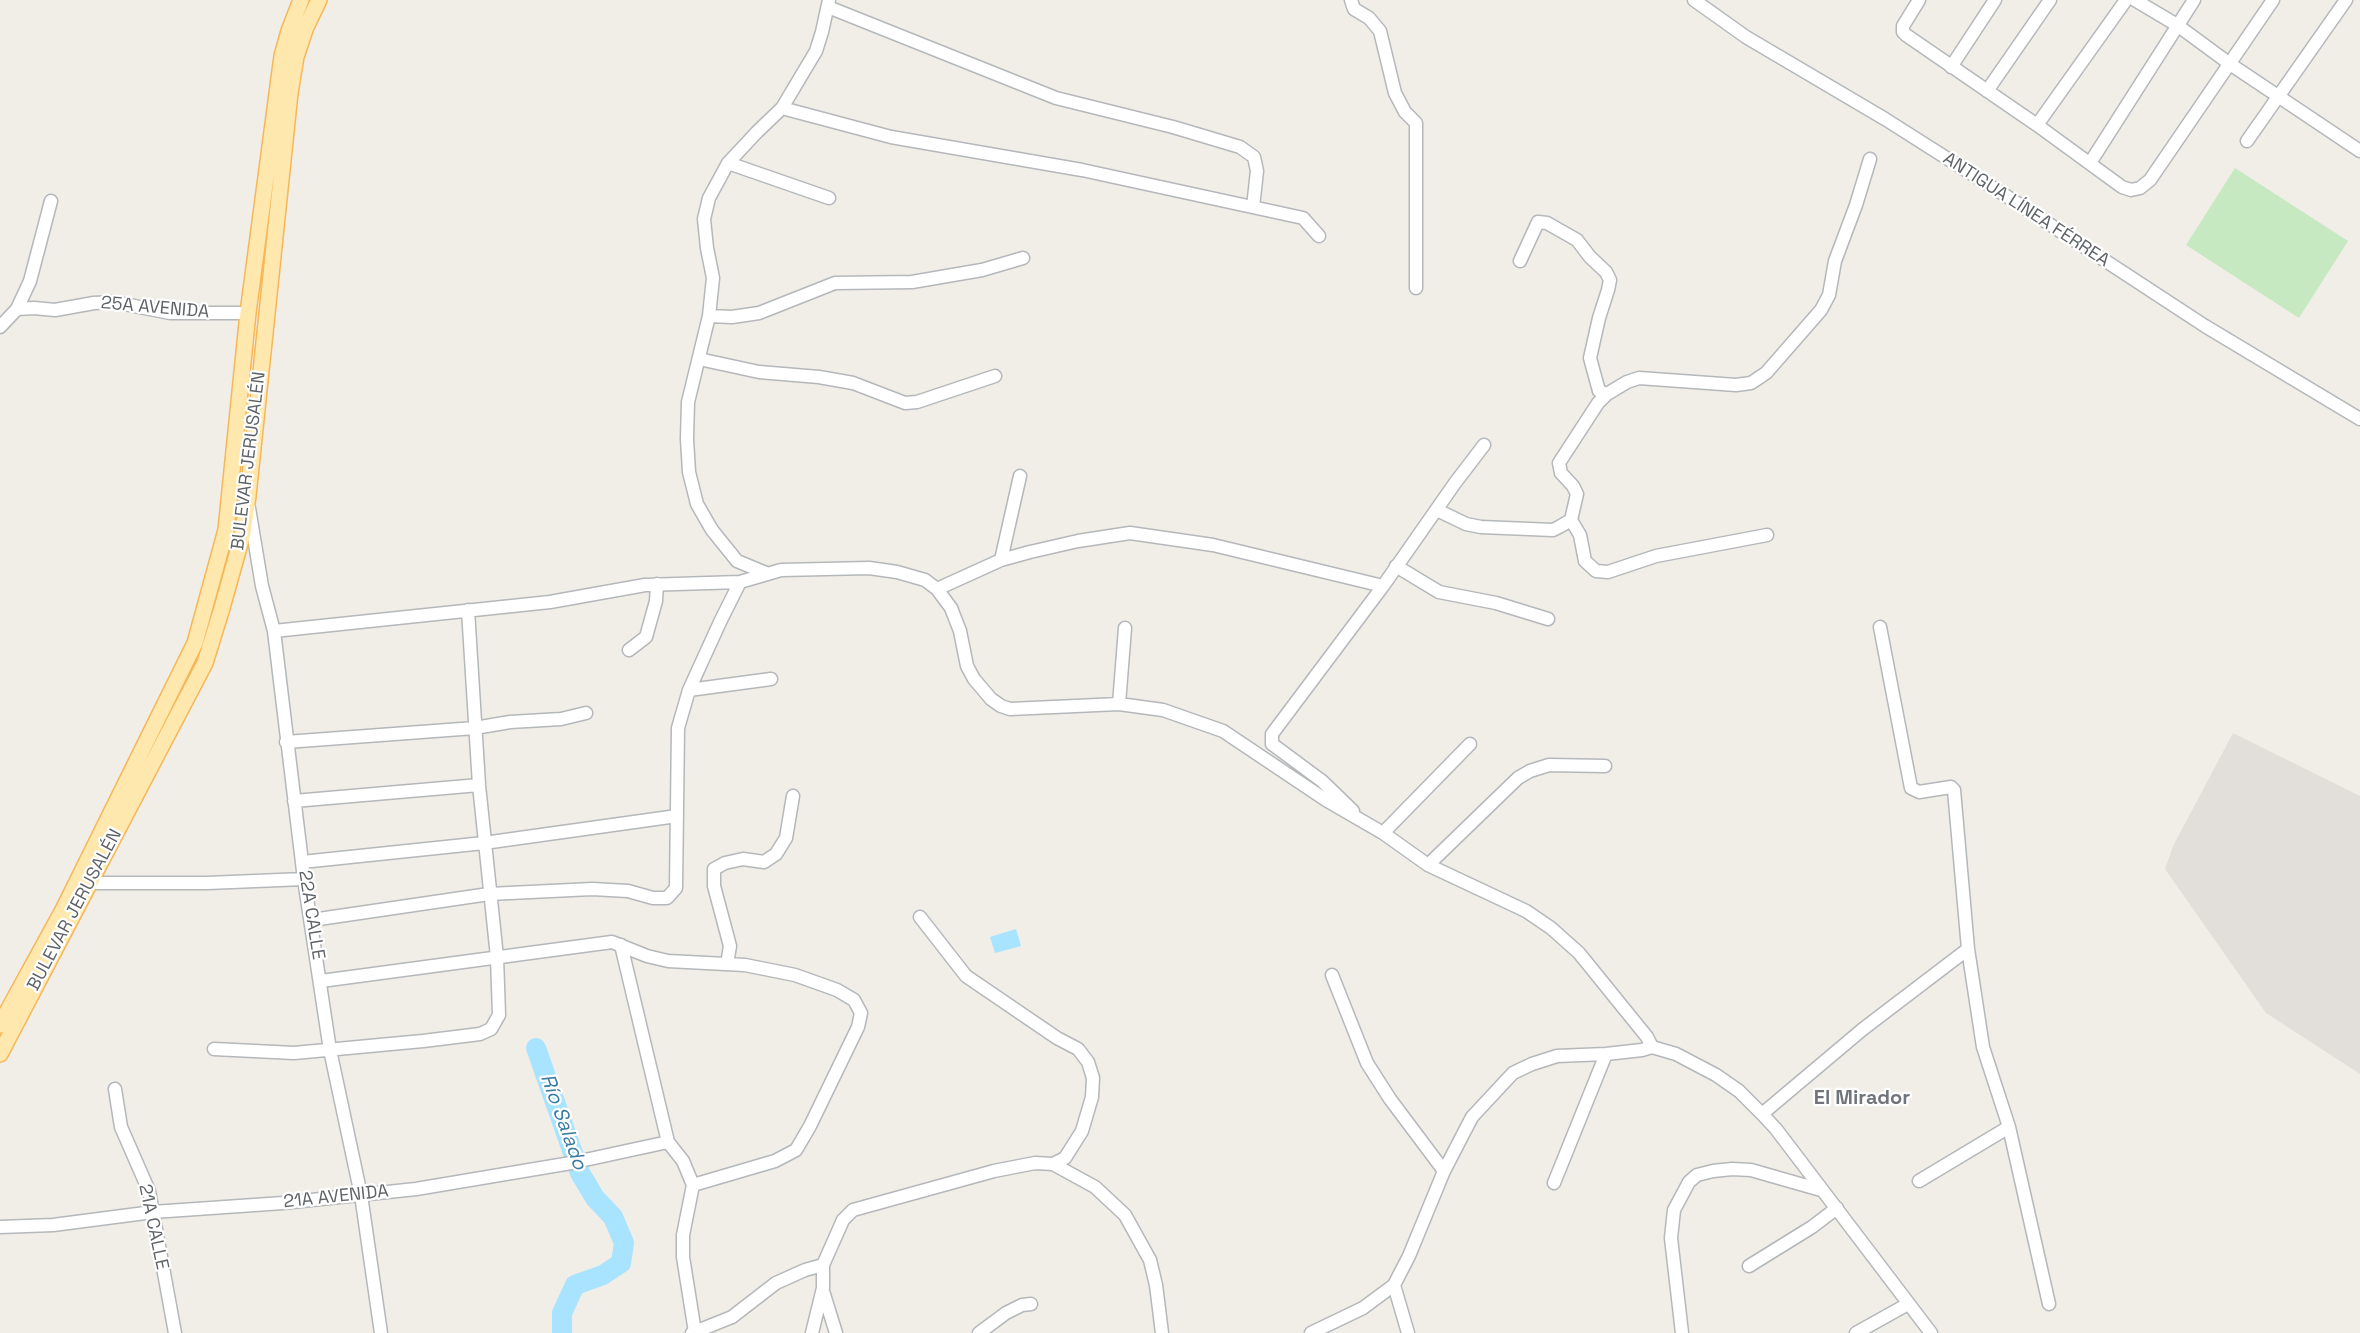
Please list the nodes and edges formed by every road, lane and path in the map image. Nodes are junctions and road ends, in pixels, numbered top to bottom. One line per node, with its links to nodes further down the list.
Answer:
1 (301, 0): 34 (main road, BULEVAR JERUSALÉN)
2 (318, 0): 43 (main road, BULEVAR JERUSALÉN)
3 (1351, 0): 32 (street)
4 (1694, 0): 40 (street, ANTIGUA LÍNEA FÉRREA)
5 (1919, 0): 16 (street)
6 (1995, 0): 16 (street)
7 (2050, 0): 17 (street)
8 (2126, 0): 20 (street)
9 (2135, 0): 14 (street)
10 (2194, 0): 14 (street)
11 (2273, 0): 15 (street)
12 (2346, 0): 18 (street)
13 (829, 4): 19 (street); 28 (street)
14 (2177, 25): 15 (street); 25 (street)
15 (2230, 64): 18 (street); 25 (street)
16 (1951, 67): 17 (street)
17 (1987, 91): 20 (street)
18 (2280, 96): 21 (street); 22 (street)
19 (782, 108): 24 (street); 28 (street)
20 (2037, 125): 25 (street)
21 (2247, 141)
22 (2360, 151)
23 (1870, 159): 39 (street)
24 (728, 163): 26 (street); 35 (street)
25 (2090, 163)
26 (830, 198)
27 (51, 201): 33 (street)
28 (1252, 207): 29 (street)
29 (1319, 236)
30 (1023, 258): 35 (street)
31 (1520, 261): 39 (street)
32 (1416, 288)
33 (17, 309): 34 (street, 25A AVENIDA); 36 (street)
34 (248, 313): 88 (main road, BULEVAR JERUSALÉN)
35 (710, 316): 37 (street)
36 (0, 327)
37 (699, 359): 38 (street); 49 (street)
38 (995, 376)
39 (1607, 394): 45 (street)
40 (2360, 419)
41 (1484, 445): 44 (street)
42 (1020, 476): 47 (street)
43 (248, 496): 58 (street, 22A CALLE); 78 (main road, BULEVAR JERUSALÉN)
44 (1437, 510): 45 (street); 48 (street)
45 (1571, 520): 46 (street)
46 (1767, 535)
47 (1001, 560): 52 (street); 53 (street)
48 (1396, 566): 52 (street); 55 (street)
49 (766, 573): 50 (street); 53 (street)
50 (740, 582): 51 (street); 61 (street)
51 (657, 584): 54 (street); 59 (street)
52 (1383, 585): 72 (street)
53 (937, 589): 62 (street)
54 (468, 610): 58 (street); 64 (street)
55 (1548, 619)
56 (1880, 627): 83 (street)
57 (1125, 628): 62 (street)
58 (274, 631): 65 (street, 22A CALLE)
59 (629, 650)
60 (771, 679): 61 (street)
61 (689, 690): 71 (street)
62 (1119, 704): 72 (street)
63 (586, 713): 64 (street)
64 (475, 728): 65 (street); 68 (street)
65 (286, 742): 70 (street, 22A CALLE)
66 (1470, 744): 73 (street)
67 (1605, 766): 76 (street)
68 (479, 785): 70 (street); 74 (street)
69 (793, 796): 85 (street)
70 (294, 801): 75 (street, 22A CALLE)
71 (677, 816): 74 (street); 79 (street)
72 (1364, 822): 73 (street)
73 (1383, 832): 76 (street)
74 (484, 843): 75 (street); 79 (street)
75 (302, 862): 77 (street, 22A CALLE)
76 (1428, 865): 89 (street)
77 (304, 879): 78 (street); 81 (street, 22A CALLE)
78 (89, 884): 92 (main road, BULEVAR JERUSALÉN)
79 (489, 894): 81 (street); 84 (street)
80 (920, 917): 98 (street)
81 (312, 920): 87 (street, 22A CALLE)
82 (621, 945): 84 (street); 85 (street); 97 (street)
83 (1968, 949): 95 (street); 96 (street)
84 (496, 957): 87 (street); 91 (street)
85 (727, 964): 102 (street)
86 (1332, 975): 99 (street)
87 (321, 981): 91 (street, 22A CALLE)
88 (0, 1025)
89 (1652, 1047): 93 (street); 95 (street)
90 (214, 1049): 91 (street)
91 (330, 1050): 104 (street, 22A CALLE)
92 (0, 1054)
93 (1606, 1054): 99 (street); 101 (street)
94 (115, 1089): 106 (street, 21A CALLE)
95 (1762, 1114): 103 (street)
96 (2009, 1127): 100 (street); 114 (street)
97 (668, 1142): 102 (street); 104 (street, 21A AVENIDA)
98 (1053, 1164): 108 (street); 124 (street)
99 (1444, 1171): 110 (street)
100 (1919, 1181)
101 (1554, 1183)
102 (693, 1185): 120 (street)
103 (1821, 1190): 105 (street); 127 (street)
104 (361, 1195): 106 (street, 21A AVENIDA); 119 (street, 22A CALLE)
105 (1837, 1208): 109 (street); 113 (street)
106 (153, 1212): 107 (street, 21A AVENIDA); 118 (street, 21A CALLE)
107 (0, 1227)
108 (823, 1265): 111 (street); 120 (street)
109 (1749, 1266)
110 (1394, 1285): 125 (street); 126 (street)
111 (823, 1288): 115 (street); 116 (street)
112 (1031, 1304): 123 (street)
113 (1908, 1304): 117 (street); 128 (street)
114 (2049, 1304)
115 (829, 1313): 116 (street); 122 (street)
116 (815, 1316): 121 (street)
117 (1922, 1327): 129 (street)
118 (175, 1333)
119 (381, 1333)
120 (694, 1333)
121 (812, 1333)
122 (836, 1333)
123 (979, 1333)
124 (1162, 1333)
125 (1311, 1333)
126 (1408, 1333)
127 (1682, 1333)
128 (1856, 1333)
129 (1931, 1333)

